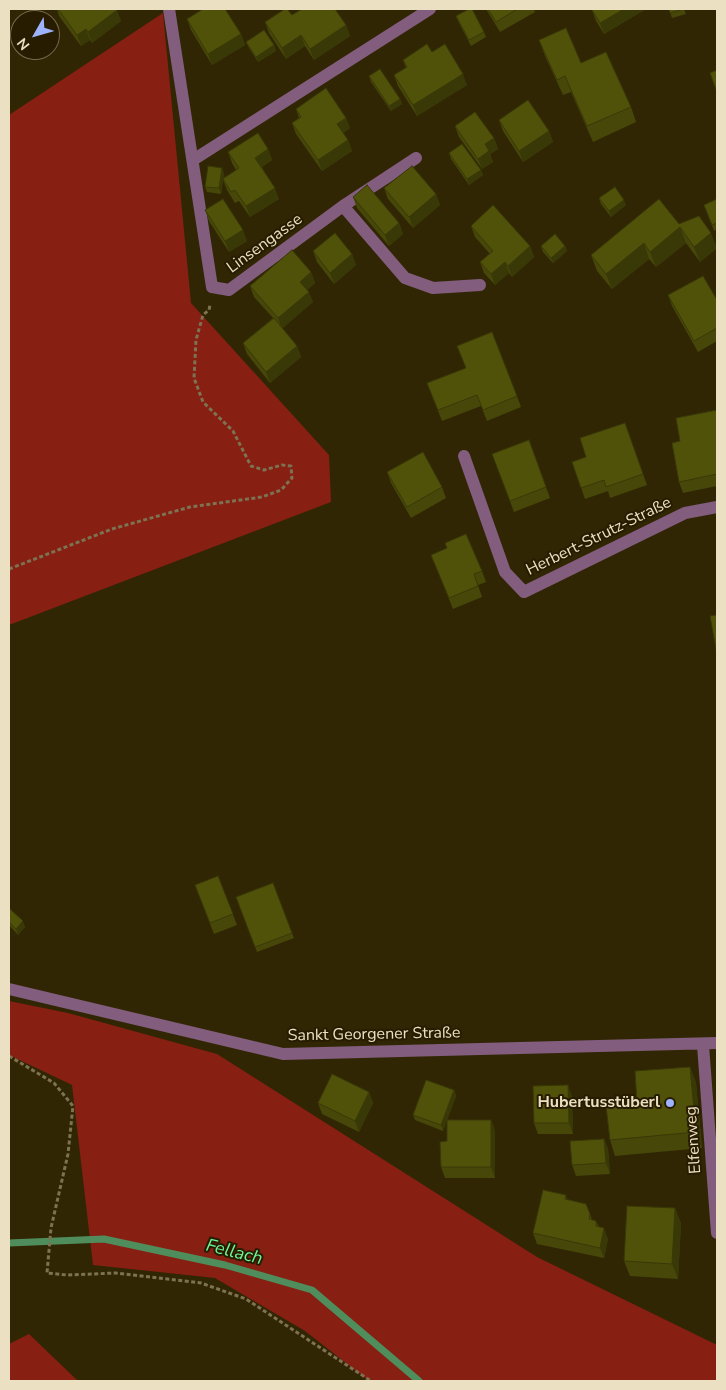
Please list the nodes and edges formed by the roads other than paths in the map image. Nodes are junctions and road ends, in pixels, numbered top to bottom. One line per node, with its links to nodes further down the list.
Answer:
1 (169, 9): 4 (street, Linsengasse)
2 (430, 9): 4 (street)
3 (416, 158): 5 (street, Linsengasse)
4 (193, 160): 5 (street, Linsengasse)
5 (343, 206): 6 (street)
6 (480, 285)
7 (464, 456): 8 (street, Herbert-Strutz-Straße)
8 (717, 507)
9 (9, 988): 11 (street, Sankt Georgener Straße)
10 (717, 1044): 11 (street, Sankt Georgener Straße)
11 (703, 1045): 12 (street, Elfenweg)
12 (717, 1233)

